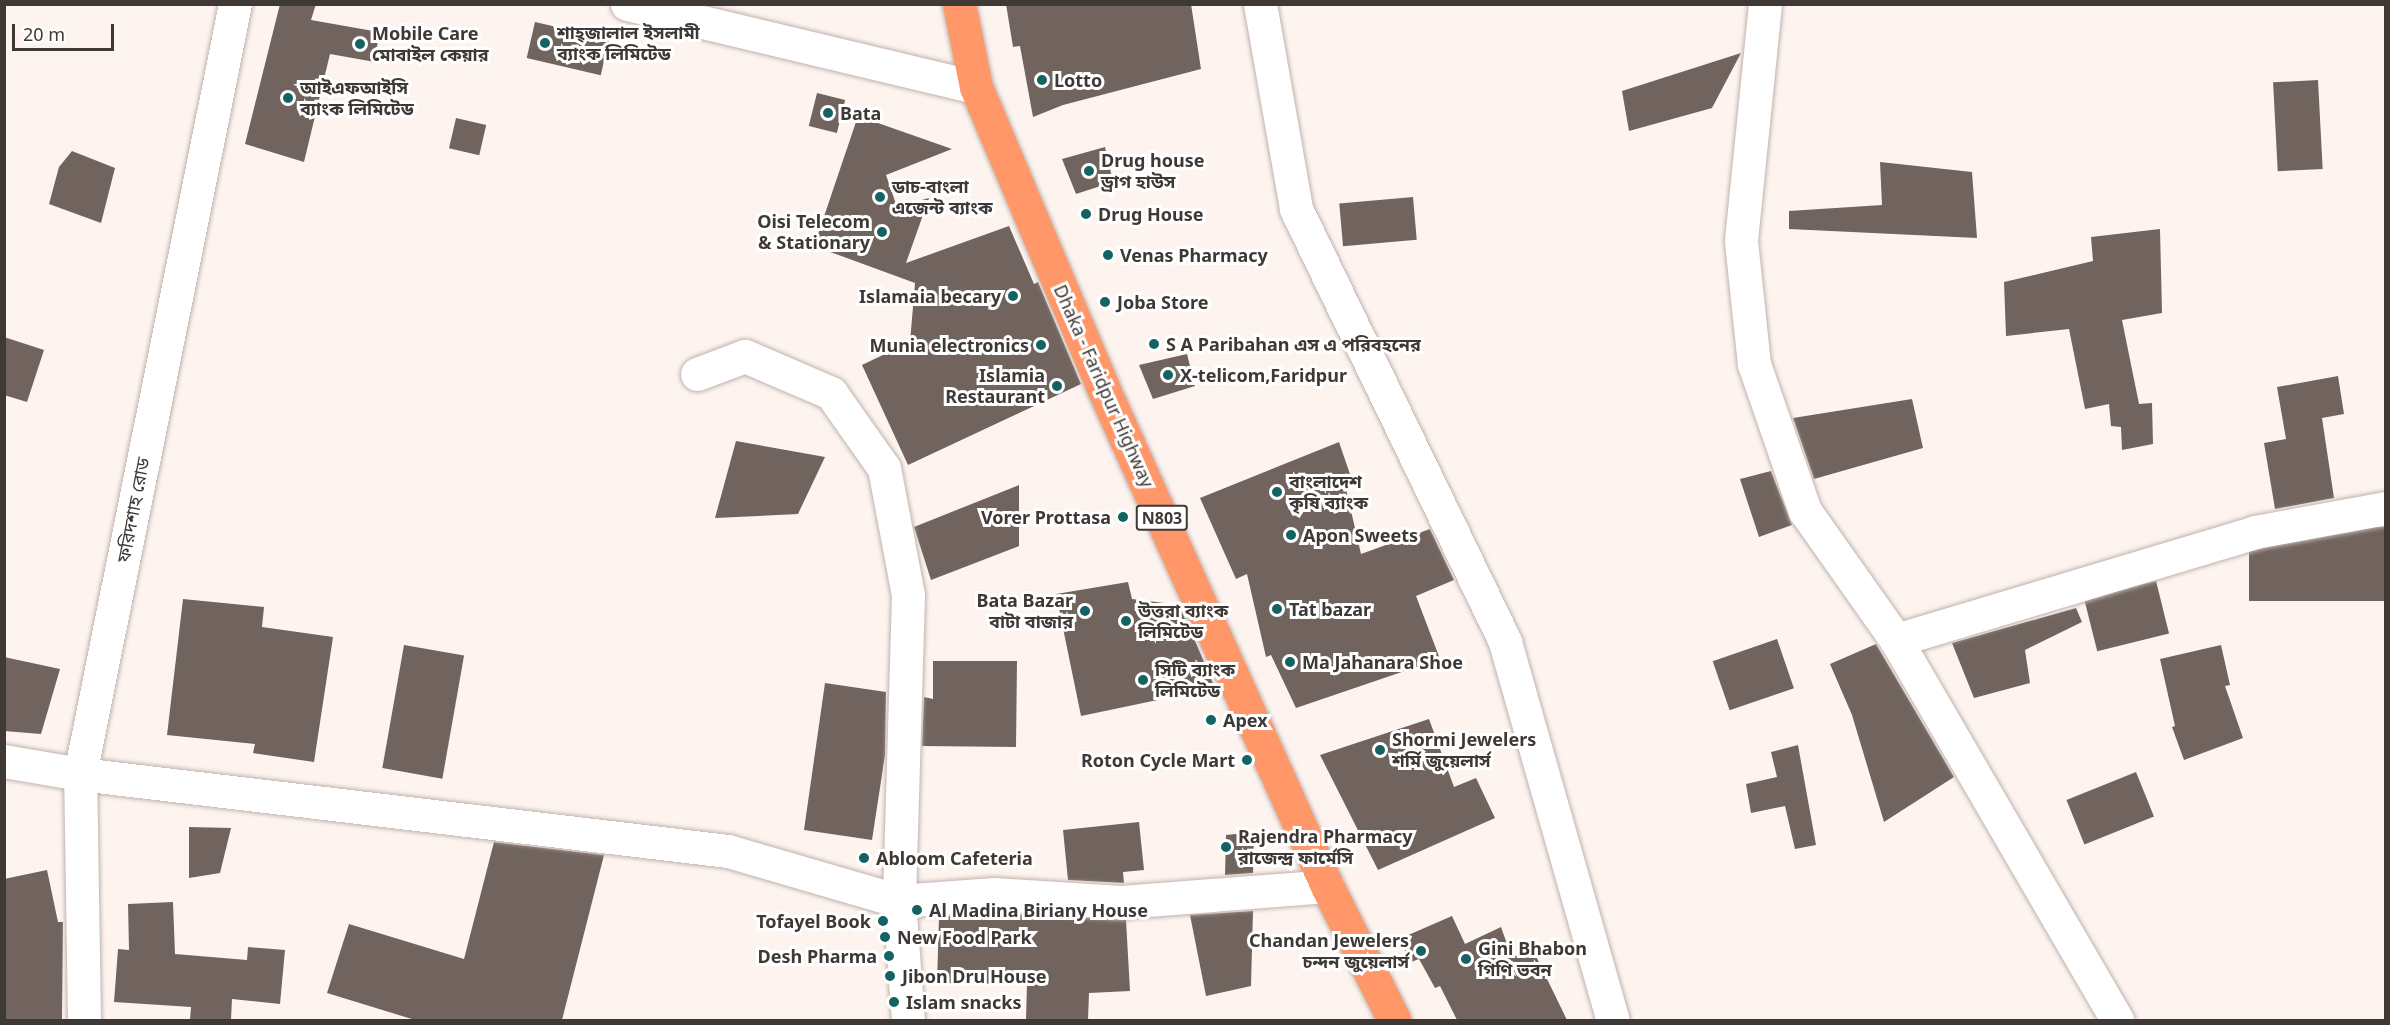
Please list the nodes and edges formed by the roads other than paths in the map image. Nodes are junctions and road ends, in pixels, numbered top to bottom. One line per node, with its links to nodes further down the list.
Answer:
1 (235, 4): 11 (street, ফরিদশাহ রোড)
2 (627, 4): 6 (street)
3 (959, 4): 6 (highway, Dhaka - Faridpur Highway / N803)
4 (1260, 4): 17 (street)
5 (1765, 4): 9 (street)
6 (976, 87): 12 (highway, Dhaka - Faridpur Highway / N803)
7 (697, 374): 13 (street)
8 (2385, 508): 9 (street)
9 (1896, 640): 18 (street)
10 (4, 761): 11 (street)
11 (80, 774): 13 (street); 14 (street, ফরিদশাহ রোড)
12 (1327, 886): 13 (street); 16 (highway, Dhaka - Faridpur Highway / N803)
13 (899, 901): 15 (street)
14 (84, 1020)
15 (908, 1020)
16 (1394, 1020)
17 (1613, 1020)
18 (2117, 1020)

